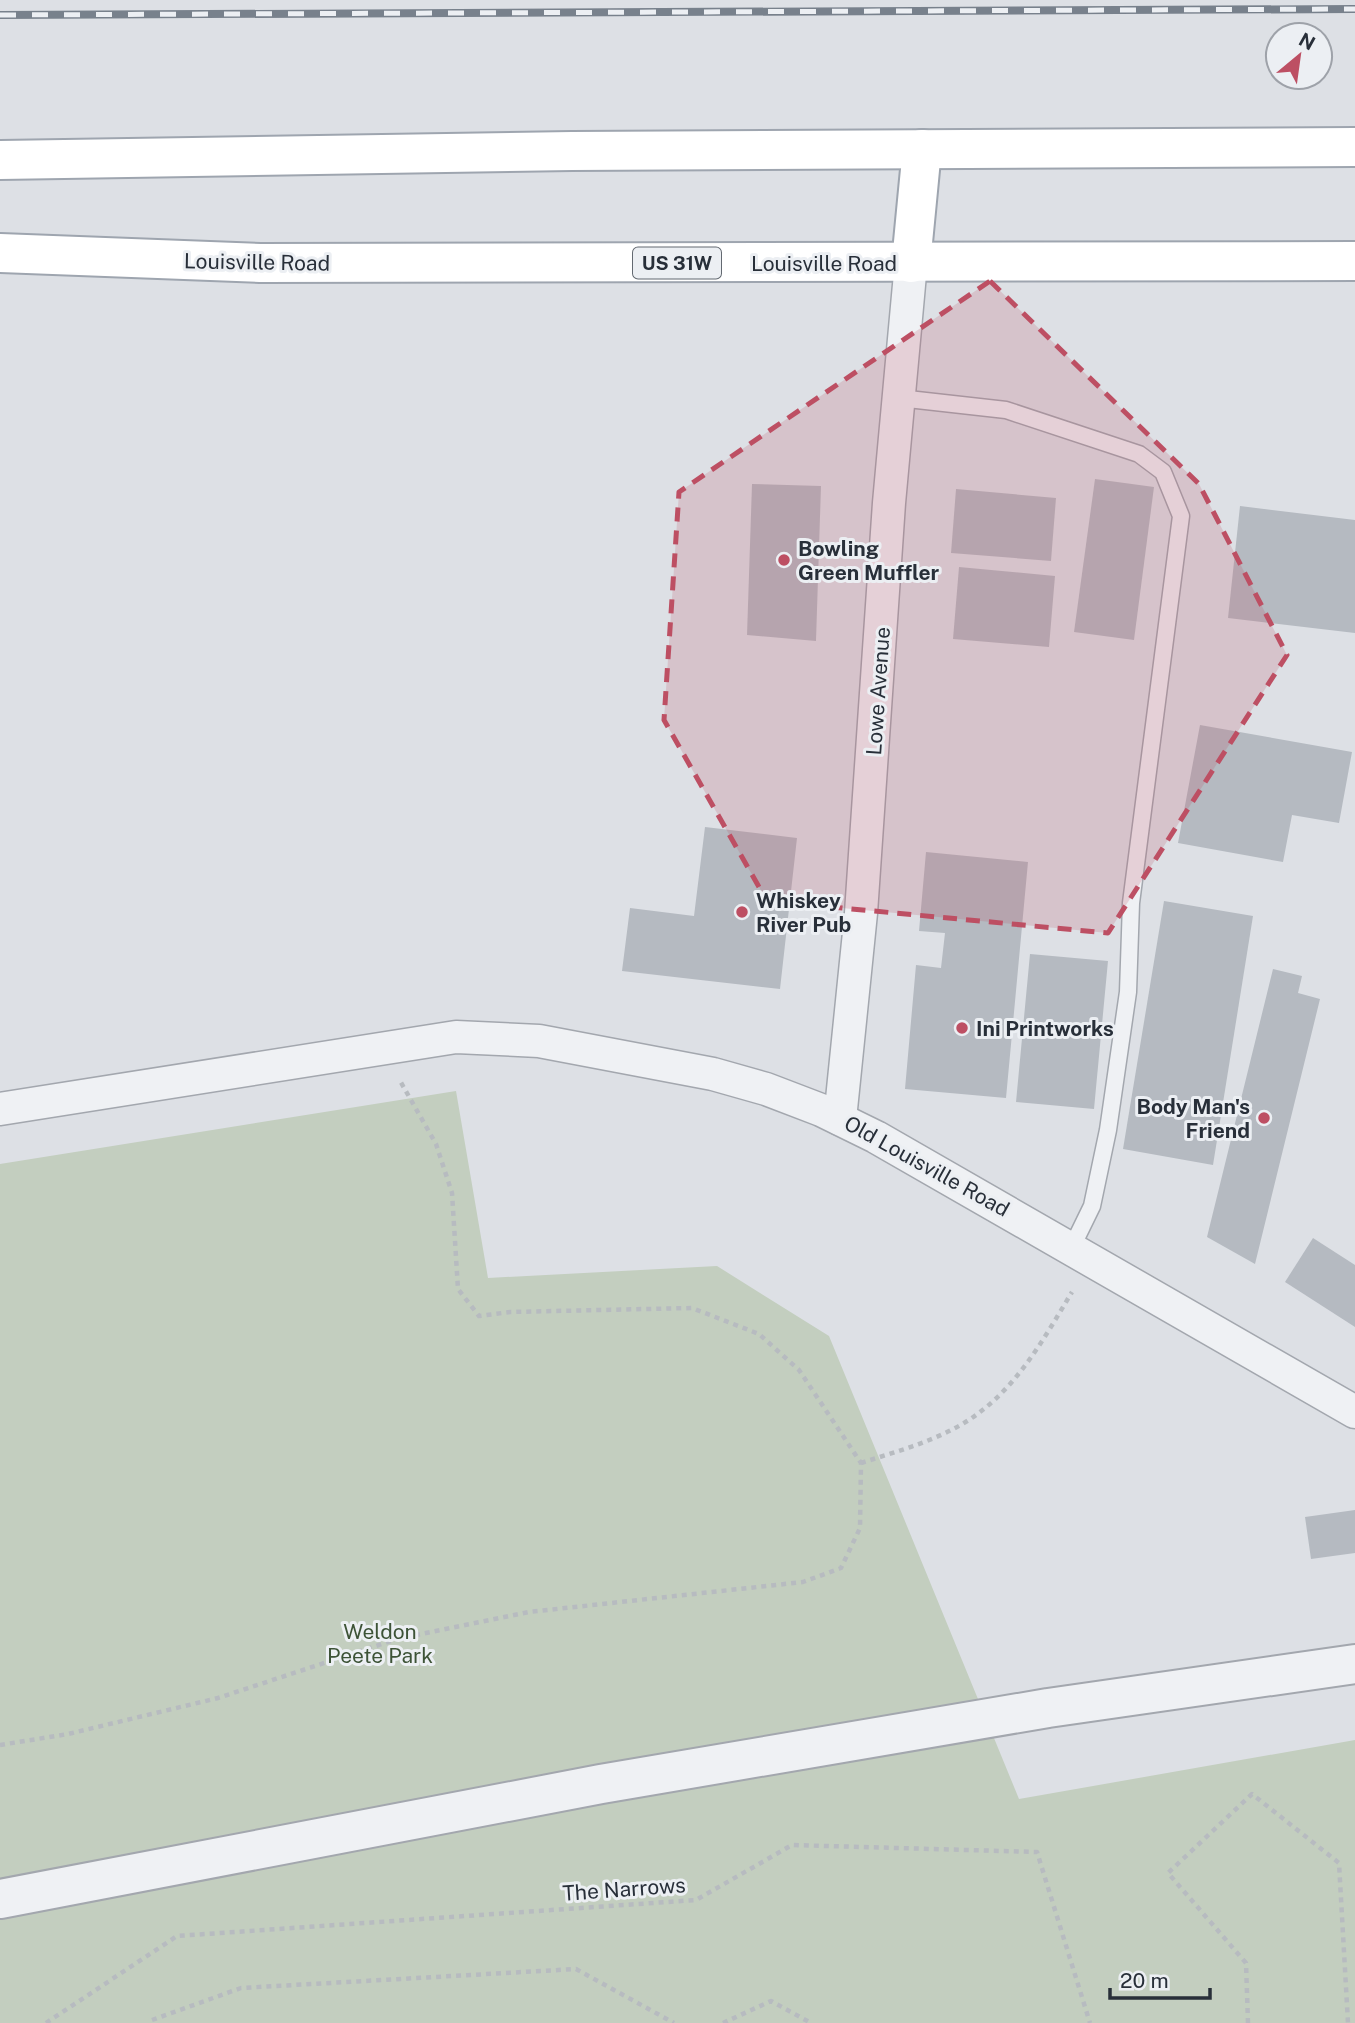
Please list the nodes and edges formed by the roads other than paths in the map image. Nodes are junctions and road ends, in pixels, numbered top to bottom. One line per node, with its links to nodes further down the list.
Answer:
1 (1355, 147): 2 (main road)
2 (922, 149): 3 (main road); 6 (main road)
3 (0, 160)
4 (0, 253): 6 (main road, Louisville Road / US 31W)
5 (1355, 261): 6 (main road, Louisville Road / US 31W)
6 (911, 264): 7 (street, Lowe Avenue)
7 (899, 398): 9 (street, Lowe Avenue); 10 (lane)
8 (0, 1109): 9 (street, Old Louisville Road)
9 (840, 1119): 10 (street, Old Louisville Road)
10 (1072, 1247): 11 (street, Old Louisville Road)
11 (1355, 1412)
12 (1355, 1664): 13 (street)
13 (0, 1899)

